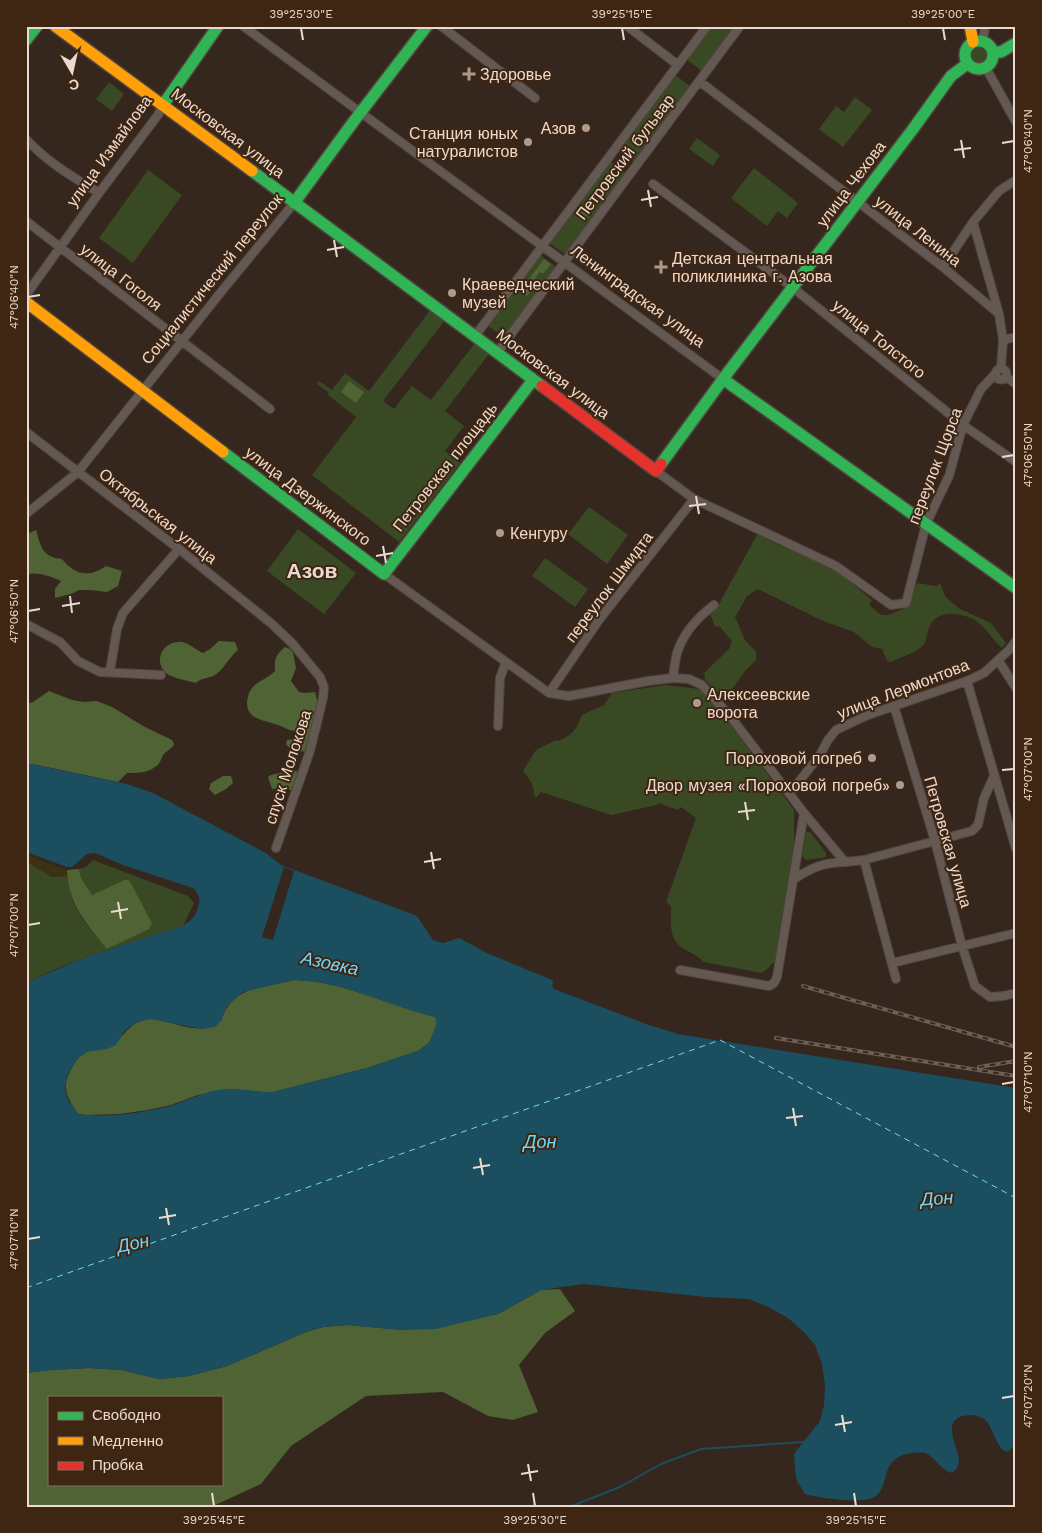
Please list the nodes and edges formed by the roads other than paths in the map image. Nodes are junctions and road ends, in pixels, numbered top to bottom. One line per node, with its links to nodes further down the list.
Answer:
1 (37, 26): 12 (street)
2 (55, 26): 21 (street, Московская улица)
3 (218, 26): 21 (street, улица Измайлова)
4 (243, 26): 22 (street, Ленинградская улица)
5 (427, 26): 22 (street, Социалистический переулок)
6 (441, 26): 20 (street)
7 (627, 26): 17 (street)
8 (707, 26): 17 (street, Петровский бульвар)
9 (740, 26): 19 (street, Петровский бульвар)
10 (970, 26): 13 (street)
11 (985, 26): 13 (street)
12 (26, 40)
13 (978, 42): 15 (street); 16 (street)
14 (1016, 43): 15 (street)
15 (993, 52): 18 (street)
16 (967, 64): 18 (street); 28 (street, улица Чехова)
17 (678, 65): 32 (street, Петровский бульвар)
18 (986, 68): 23 (street)
19 (699, 81): 28 (street, улица Ленина); 34 (street, Петровский бульвар)
20 (535, 98)
21 (163, 105): 27 (street, улица Измайлова); 29 (street, Московская улица)
22 (360, 113): 29 (street, Социалистический переулок); 32 (street, Ленинградская улица)
23 (1016, 122)
24 (26, 139): 27 (street)
25 (1016, 180): 31 (street)
26 (654, 184): 36 (street, улица Толстого)
27 (98, 193): 33 (street, улица Измайлова)
28 (857, 201): 35 (street, улица Ленина); 36 (street, улица Чехова)
29 (294, 203): 40 (street, Московская улица); 43 (street, Социалистический переулок)
30 (26, 221): 33 (street, улица Гоголя)
31 (973, 222): 35 (street); 39 (street)
32 (543, 246): 34 (street, Ленинградская улица); 40 (street, Петровский бульвар)
33 (60, 247): 37 (street, улица Измайлова); 43 (street, улица Гоголя)
34 (565, 262): 44 (street, Петровский бульвар); 46 (street, Ленинградская улица)
35 (943, 267): 39 (street, улица Ленина)
36 (792, 287): 46 (street, улица Чехова); 51 (street, улица Толстого)
37 (26, 295)
38 (26, 302): 49 (street, улица Дзержинского)
39 (999, 314): 42 (street)
40 (476, 336): 44 (street, Московская улица)
41 (1016, 337): 42 (street)
42 (1003, 340): 45 (street)
43 (182, 341): 49 (street, Социалистический переулок); 50 (street, улица Гоголя)
44 (497, 353): 47 (street, Московская улица)
45 (998, 371): 48 (street); 51 (street, переулок Щорса)
46 (723, 379): 54 (street, улица Чехова); 58 (street, Ленинградская улица)
47 (533, 380): 54 (street, Московская улица); 60 (street, Петровская площадь)
48 (1016, 384)
49 (143, 390): 55 (street, Социалистический переулок); 60 (street, улица Дзержинского)
50 (270, 409)
51 (963, 425): 53 (street, улица Толстого); 58 (street, переулок Щорса)
52 (26, 432): 55 (street, Октябрьская улица)
53 (1016, 462)
54 (656, 471): 56 (street, Московская улица)
55 (78, 472): 57 (street, Социалистический переулок); 59 (street, Октябрьская улица)
56 (694, 499): 62 (street, Московская улица); 74 (street, переулок Шмидта)
57 (26, 514)
58 (926, 524): 61 (street, Ленинградская улица); 62 (street, переулок Щорса)
59 (180, 550): 65 (street, Октябрьская улица); 69 (street)
60 (384, 574): 68 (street, улица Дзержинского)
61 (1016, 588)
62 (906, 603)
63 (714, 605): 71 (street)
64 (26, 624): 69 (street)
65 (272, 624): 82 (street, спуск Молокова)
66 (1016, 641): 67 (street, улица Лермонтова)
67 (998, 660): 72 (street, улица Лермонтова); 73 (street)
68 (506, 662): 74 (street, улица Дзержинского); 76 (street)
69 (110, 672): 70 (street)
70 (161, 675)
71 (673, 678): 74 (street); 78 (street)
72 (967, 681): 75 (street, улица Лермонтова); 77 (street)
73 (1016, 688)
74 (549, 693)
75 (894, 706): 78 (street, улица Лермонтова); 81 (street, Петровская улица)
76 (498, 726)
77 (994, 776): 80 (street); 81 (street)
78 (790, 793): 79 (street)
79 (804, 813): 85 (street); 86 (street)
80 (1012, 820): 83 (street)
81 (935, 841): 84 (street); 88 (street, Петровская улица)
82 (276, 848)
83 (1016, 850)
84 (864, 860): 85 (street); 89 (street)
85 (845, 862): 86 (street)
86 (794, 879): 90 (street)
87 (1016, 933): 88 (street)
88 (962, 946): 89 (street); 92 (street, Петровская улица)
89 (892, 963): 91 (street)
90 (680, 970)
91 (896, 979)
92 (1016, 993)

